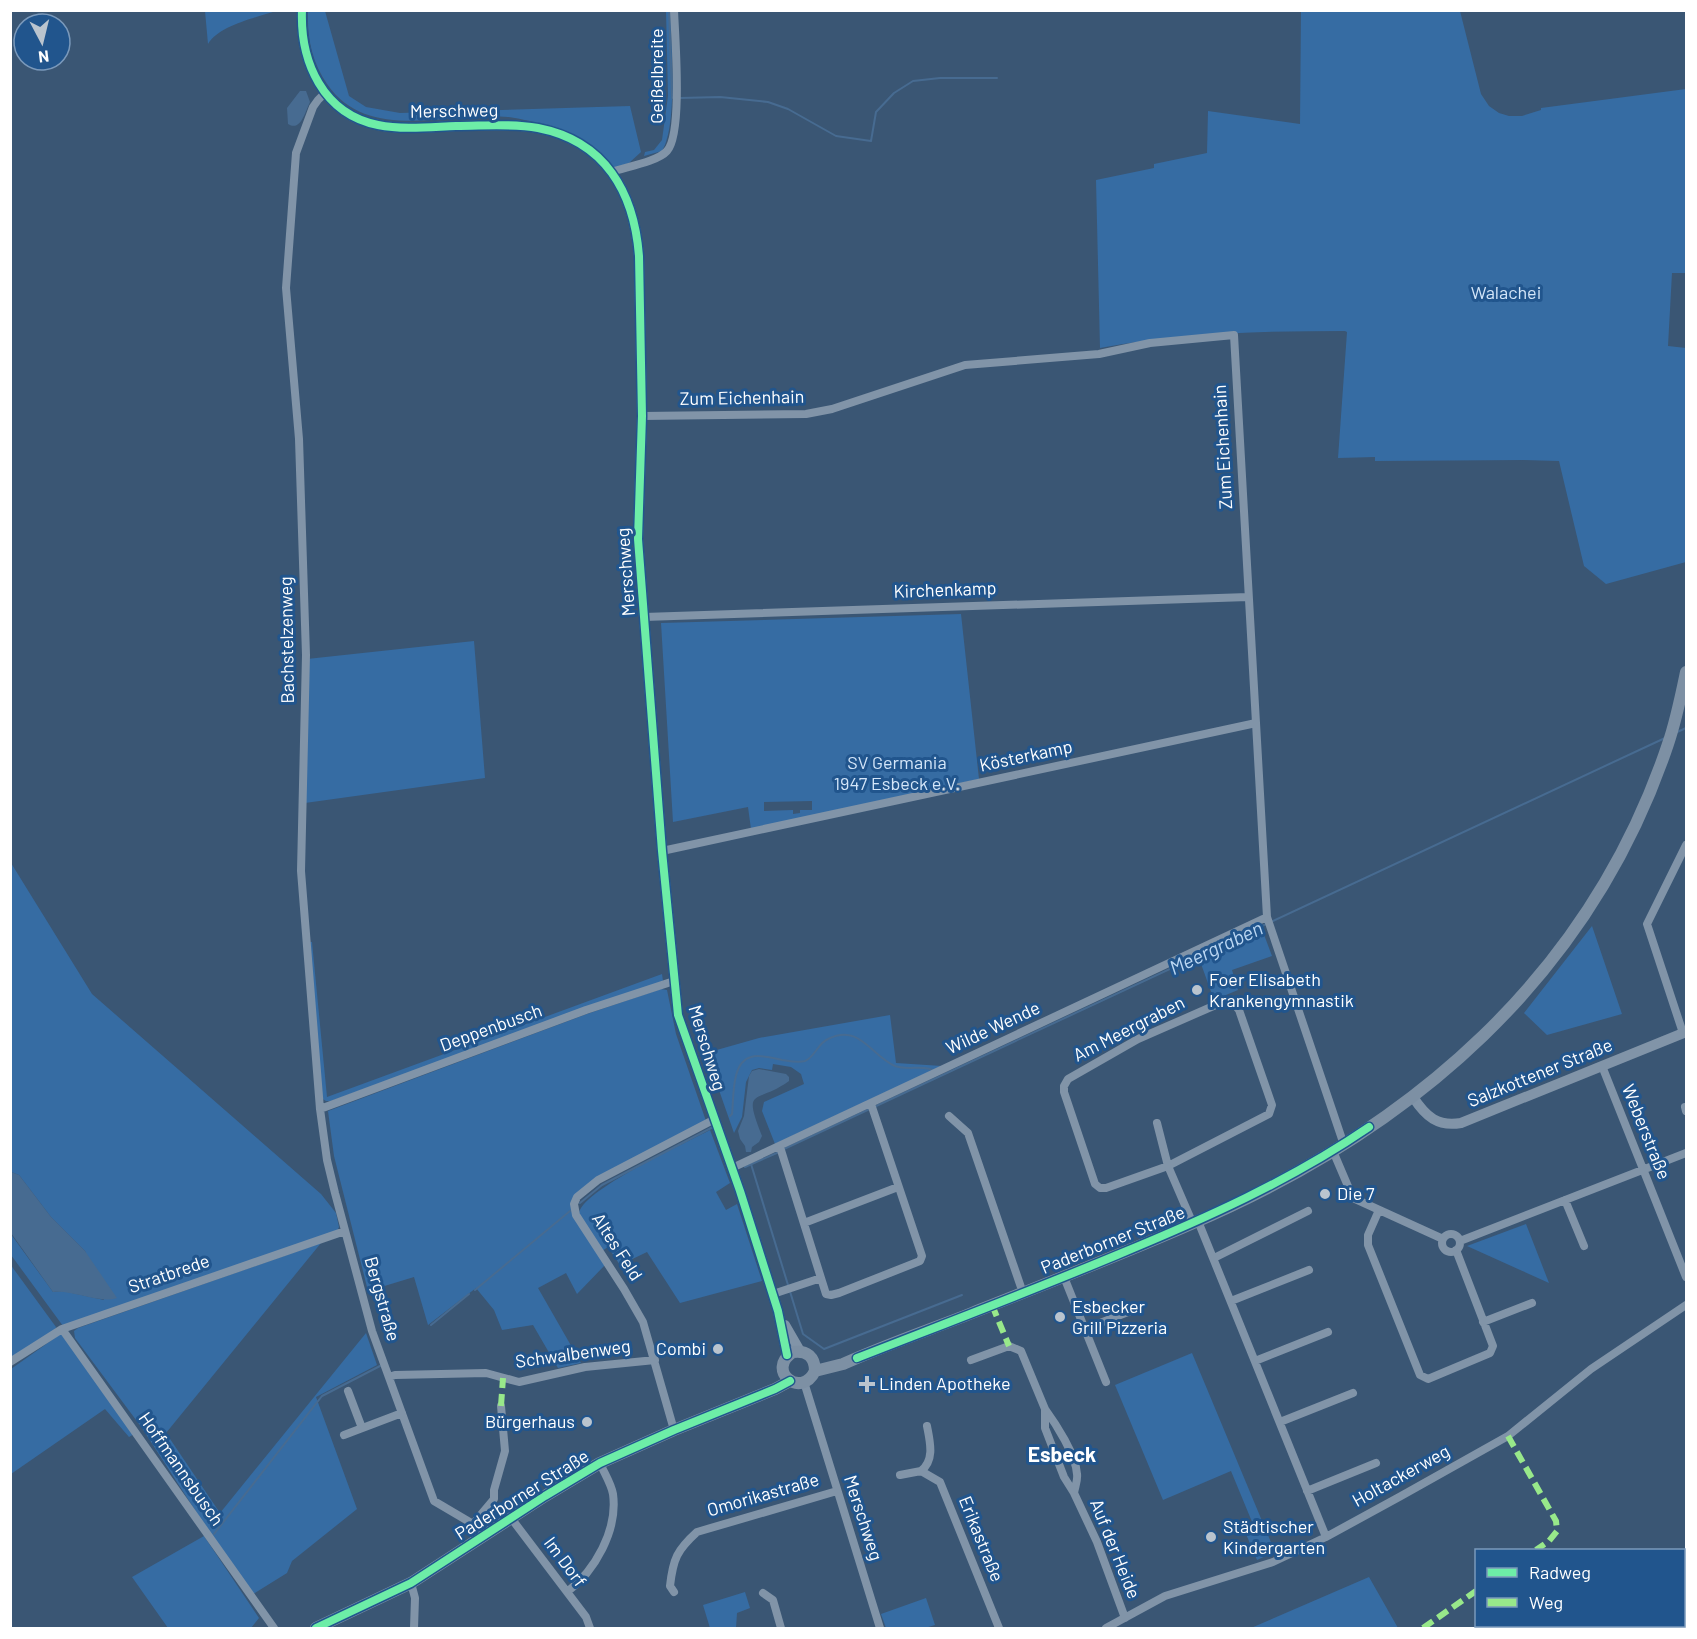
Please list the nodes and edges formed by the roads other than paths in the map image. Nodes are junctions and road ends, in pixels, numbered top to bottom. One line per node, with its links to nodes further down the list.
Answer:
1 (302, 10): 3 (street, Merschweg)
2 (674, 10): 4 (street, Geißelbreite)
3 (325, 93): 4 (street, Merschweg); 18 (street, Bachstelzenweg)
4 (611, 172): 5 (street, Merschweg)
5 (642, 416): 6 (street, Zum Eichenhain); 7 (street, Merschweg)
6 (1248, 597): 7 (street, Kirchenkamp); 9 (street, Zum Eichenhain)
7 (644, 617): 11 (street, Merschweg)
8 (1686, 672): 16 (main road, Paderborner Straße)
9 (1256, 723): 11 (street, Kösterkamp); 12 (street, Zum Eichenhain)
10 (1686, 845): 14 (street)
11 (662, 851): 13 (street, Merschweg)
12 (1267, 917): 17 (street, Wilde Wende); 23 (street, Zum Eichenhain)
13 (674, 981): 18 (street, Deppenbusch); 20 (street, Merschweg)
14 (1685, 1033): 15 (street, Salzkottener Straße)
15 (1602, 1066): 16 (street, Salzkottener Straße); 27 (street, Weberstraße)
16 (1413, 1097): 23 (main road, Paderborner Straße)
17 (871, 1104): 22 (street, Wilde Wende); 28 (street)
18 (320, 1109): 29 (street, Bachstelzenweg)
19 (949, 1116): 45 (street)
20 (715, 1119): 26 (street, Merschweg); 60 (street, Altes Feld)
21 (1157, 1123): 25 (street)
22 (780, 1147): 26 (street, Wilde Wende); 34 (street)
23 (1338, 1148): 32 (street, Zum Eichenhain); 33 (main road, Paderborner Straße)
24 (1686, 1153): 27 (street)
25 (1168, 1166): 25 (street, Am Meergraben); 33 (street)
26 (732, 1168): 46 (street, Merschweg)
27 (1643, 1170): 30 (street); 43 (street, Weberstraße)
28 (898, 1187): 34 (street); 44 (street)
29 (335, 1193): 35 (street, Bergstraße)
30 (1566, 1200): 37 (street); 38 (street)
31 (1308, 1210): 40 (street)
32 (1379, 1210): 36 (street, Zum Eichenhain); 52 (street)
33 (1195, 1222): 40 (street); 42 (main road, Paderborner Straße)
34 (804, 1223): 44 (street)
35 (345, 1231): 53 (street, Stratbrede); 66 (street, Bergstraße)
36 (1443, 1239): 37 (street); 39 (street)
37 (1460, 1241): 39 (street)
38 (1584, 1246)
39 (1456, 1250): 52 (street)
40 (1214, 1258): 47 (street)
41 (1309, 1270): 47 (street)
42 (1064, 1277): 45 (main road, Paderborner Straße); 54 (street)
43 (1686, 1277)
44 (820, 1278): 46 (street)
45 (1023, 1293): 59 (main road, Paderborner Straße)
46 (773, 1294): 51 (street, Merschweg)
47 (1231, 1301): 62 (street)
48 (1532, 1304): 52 (street)
49 (1686, 1305): 89 (street, Holtackerweg)
50 (1133, 1310): 54 (street)
51 (778, 1311): 56 (street, Merschweg); 57 (street, Merschweg)
52 (1484, 1322)
53 (62, 1329): 63 (street, Stratbrede); 95 (street, Hoffmannsbusch)
54 (1085, 1329): 68 (street)
55 (1328, 1332): 62 (street)
56 (800, 1351): 57 (main road); 58 (main road, Paderborner Straße)
57 (787, 1355): 65 (main road)
58 (812, 1357): 59 (main road, Paderborner Straße); 64 (main road)
59 (857, 1358): 64 (main road, Paderborner Straße)
60 (655, 1360): 66 (street, Schwalbenweg); 77 (street, Altes Feld)
61 (971, 1360): 72 (street, Auf der Heide)
62 (1255, 1361): 74 (street)
63 (10, 1362)
64 (814, 1371): 67 (main road)
65 (787, 1376): 67 (main road); 77 (main road, Paderborner Straße)
66 (389, 1377): 73 (street, Bergstraße)
67 (804, 1382): 83 (street, Merschweg)
68 (1106, 1382)
69 (348, 1391): 76 (street)
70 (1353, 1393): 74 (street)
71 (501, 1406): 87 (street)
72 (1045, 1409): 85 (street, Auf der Heide); 85 (street, Auf der Heide)
73 (402, 1413): 76 (street); 87 (street, Bergstraße)
74 (1280, 1422): 84 (street)
75 (927, 1426): 81 (street)
76 (362, 1428): 78 (street)
77 (674, 1430): 79 (main road, Paderborner Straße)
78 (344, 1435)
79 (600, 1463): 86 (main road, Paderborner Straße); 91 (street)
80 (1376, 1463): 84 (street)
81 (921, 1471): 82 (street); 101 (street, Erikastraße)
82 (900, 1474)
83 (837, 1491): 92 (street, Omorikastraße); 100 (street, Merschweg)
84 (1307, 1491): 89 (street)
85 (1074, 1493): 94 (street, Auf der Heide)
86 (511, 1518): 88 (main road, Paderborner Straße); 91 (street, Im Dorf)
87 (472, 1524): 88 (street, Bergstraße)
88 (482, 1537): 90 (main road, Paderborner Straße)
89 (1326, 1537): 94 (street, Holtackerweg)
90 (411, 1583): 96 (main road, Paderborner Straße); 97 (street)
91 (567, 1592): 98 (street, Im Dorf)
92 (674, 1592)
93 (763, 1593): 99 (street)
94 (1125, 1618): 102 (street, Holtackerweg)
95 (274, 1629)
96 (316, 1629)
97 (414, 1629)
98 (590, 1629)
99 (781, 1629)
100 (880, 1629)
101 (999, 1629)
102 (1106, 1629)

